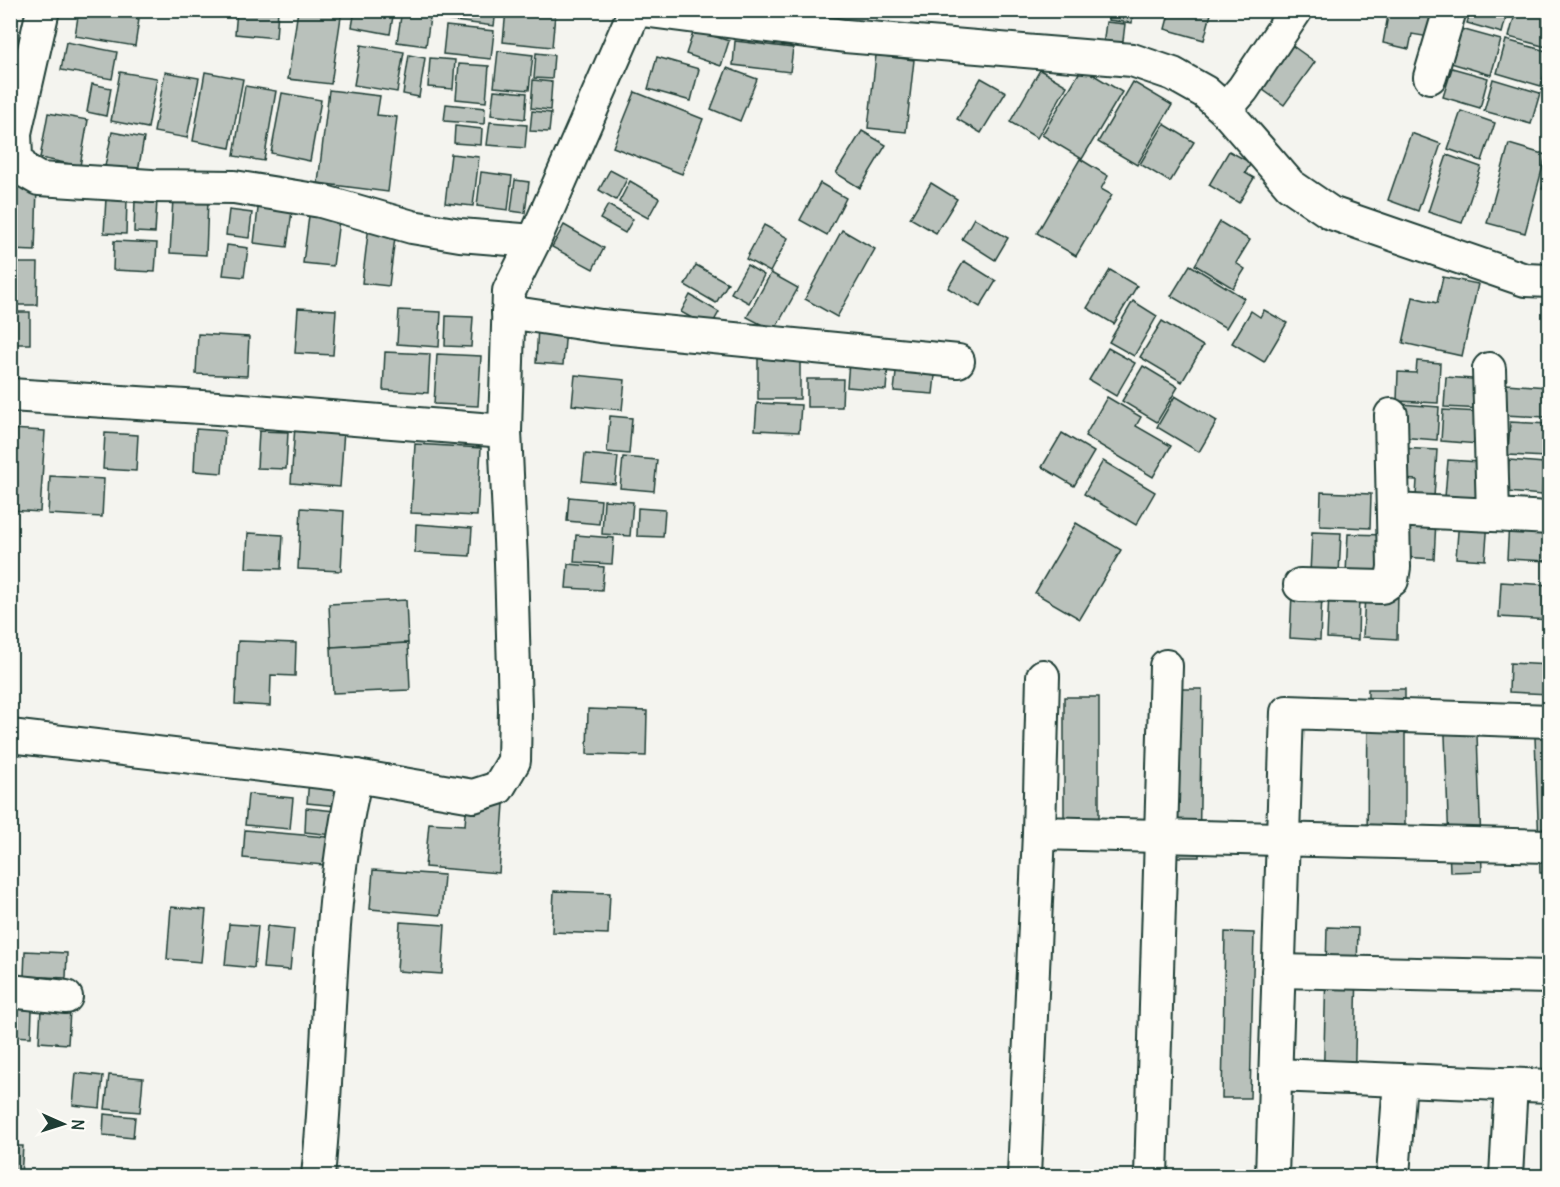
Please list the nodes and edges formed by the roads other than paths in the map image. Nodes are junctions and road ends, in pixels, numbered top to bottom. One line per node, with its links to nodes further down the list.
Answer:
1 (43, 10): 8 (street)
2 (635, 10): 8 (street)
3 (1296, 10): 7 (street)
4 (1450, 10): 6 (street)
5 (661, 11): 7 (street)
6 (1430, 77)
7 (1225, 110): 9 (street)
8 (534, 241): 10 (street)
9 (1550, 281)
10 (508, 312): 11 (street); 15 (street)
11 (958, 361)
12 (1490, 369): 17 (street)
13 (10, 395): 15 (street)
14 (1391, 415): 16 (street)
15 (505, 431): 24 (street)
16 (1393, 510): 17 (street); 19 (street)
17 (1493, 515): 18 (street)
18 (1550, 518)
19 (1300, 585)
20 (1166, 666): 26 (street)
21 (1043, 676): 25 (street)
22 (1550, 721): 27 (street)
23 (10, 736): 24 (street)
24 (356, 776): 37 (street)
25 (1039, 833): 26 (street); 38 (street)
26 (1161, 836): 27 (street); 39 (street)
27 (1282, 839): 28 (street); 29 (street)
28 (1550, 846)
29 (1278, 971): 30 (street); 33 (street)
30 (1550, 977)
31 (10, 991): 32 (street)
32 (66, 997)
33 (1275, 1075): 34 (street); 40 (street)
34 (1400, 1080): 35 (street); 41 (street)
35 (1511, 1084): 36 (street); 42 (street)
36 (1550, 1086)
37 (318, 1176)
38 (1024, 1176)
39 (1151, 1176)
40 (1272, 1176)
41 (1393, 1176)
42 (1506, 1176)

